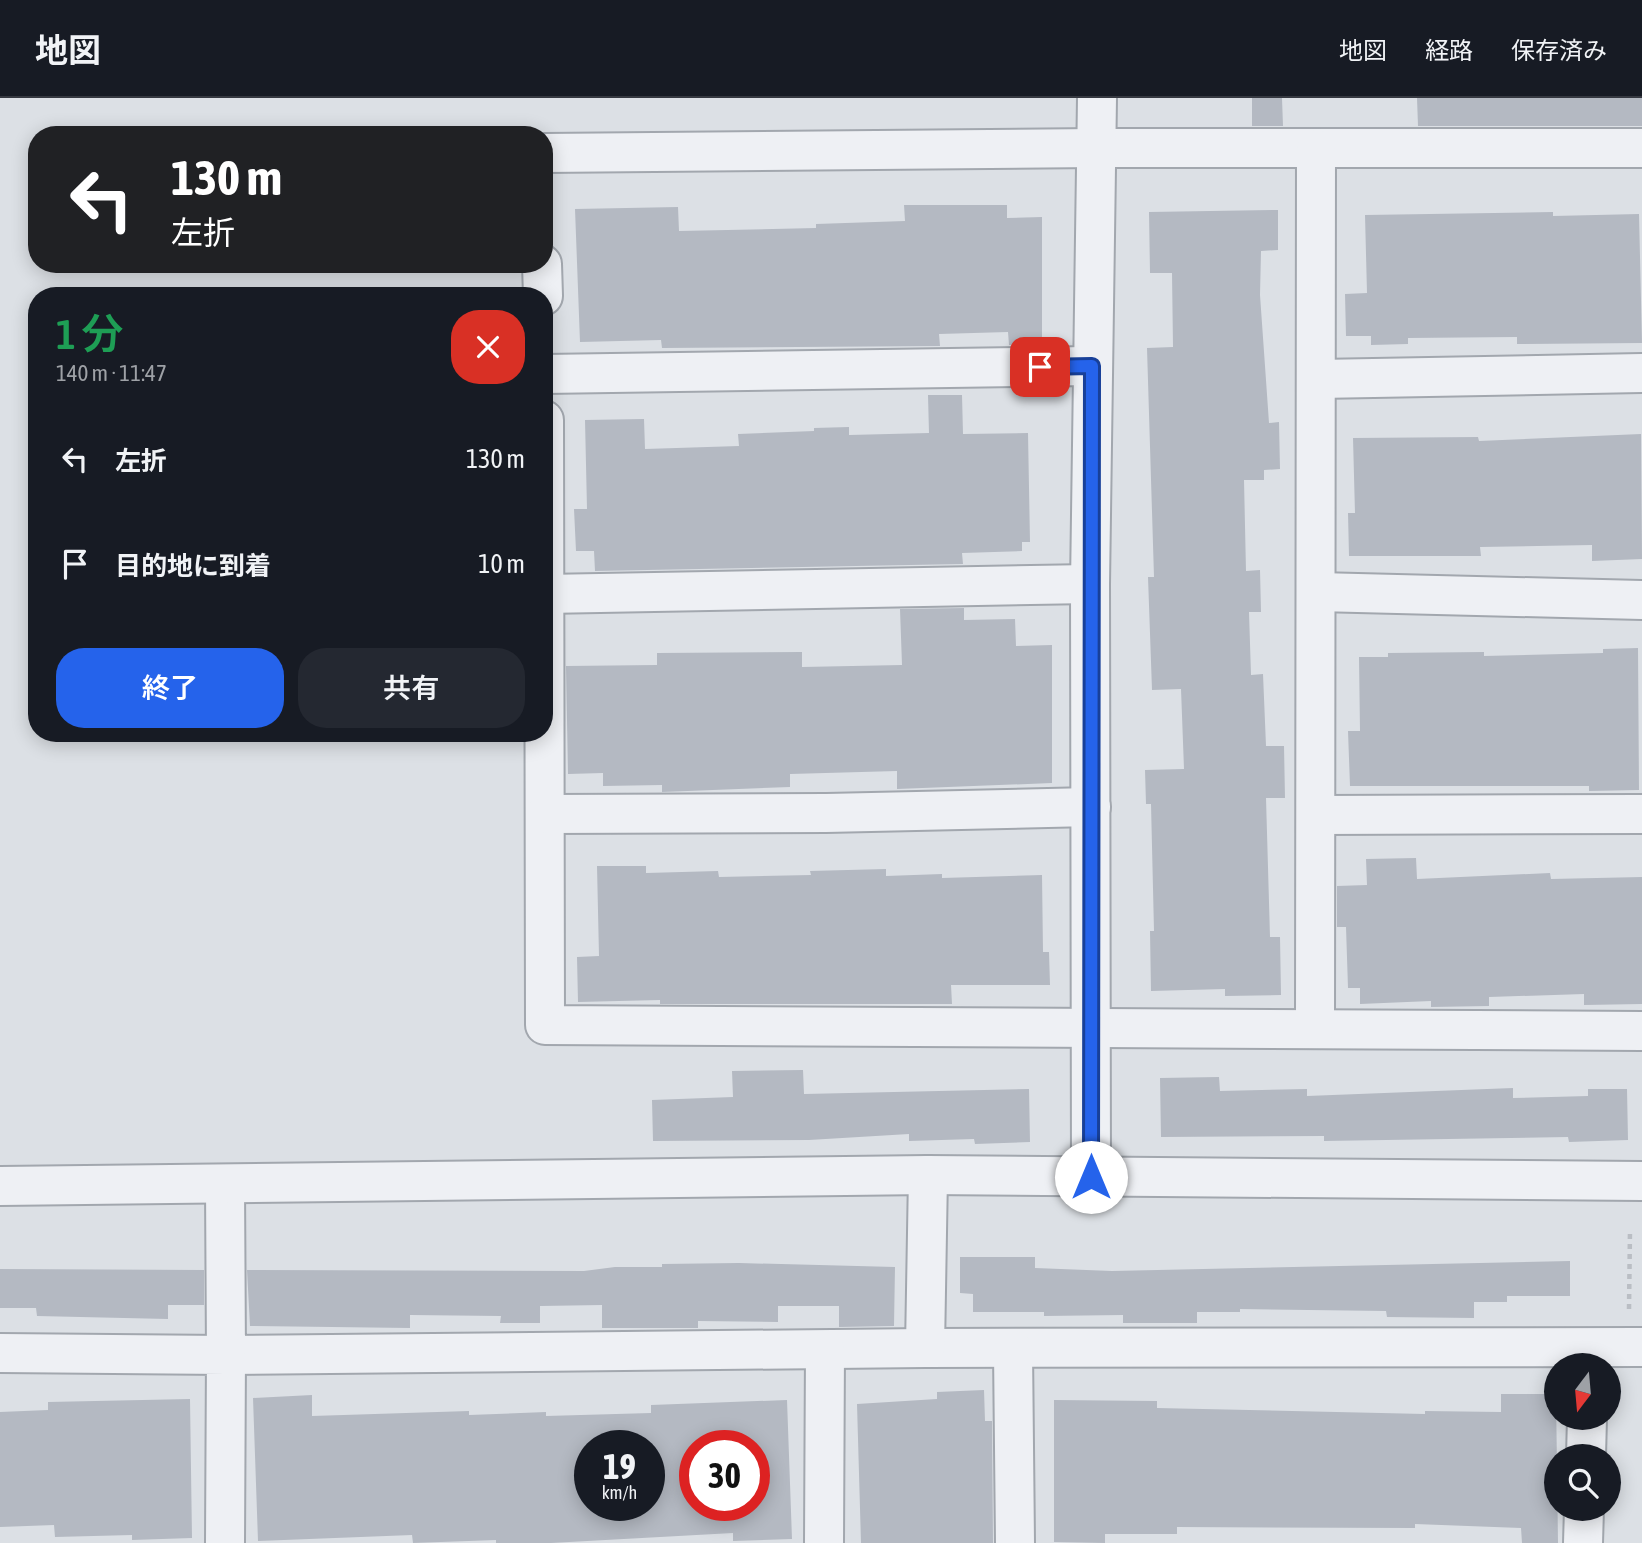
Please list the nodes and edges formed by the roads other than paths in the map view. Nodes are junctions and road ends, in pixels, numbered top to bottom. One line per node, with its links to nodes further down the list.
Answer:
1 (1097, 98): 2 (street)
2 (1097, 148): 4 (street); 5 (street); 6 (street)
3 (1642, 148): 4 (street)
4 (1316, 149): 9 (street)
5 (553, 153)
6 (1092, 366): 8 (street); 10 (street)
7 (1642, 373): 9 (street)
8 (553, 374)
9 (1318, 379): 11 (street)
10 (1090, 584): 12 (street); 15 (street)
11 (1318, 592): 13 (street); 18 (street)
12 (553, 594)
13 (1642, 600)
14 (546, 742): 16 (street)
15 (1091, 807): 16 (street); 20 (street)
16 (546, 814): 20 (street)
17 (1642, 814): 18 (street)
18 (1317, 815): 19 (street)
19 (1315, 1028): 20 (street); 21 (street)
20 (1091, 1029): 23 (street)
21 (1642, 1031)
22 (928, 1175): 23 (street); 25 (street); 28 (street)
23 (1091, 1177): 24 (street)
24 (1642, 1181)
25 (225, 1185): 26 (street); 33 (street)
26 (0, 1186)
27 (1642, 1347): 32 (street)
28 (925, 1348): 29 (street); 30 (street)
29 (825, 1350): 33 (street); 37 (street)
30 (1013, 1350): 34 (street); 38 (street)
31 (0, 1353): 33 (street)
32 (1607, 1353)
33 (226, 1356): 36 (street)
34 (1544, 1356)
35 (1584, 1521): 39 (street)
36 (225, 1543)
37 (824, 1543)
38 (1015, 1543)
39 (1583, 1543)

